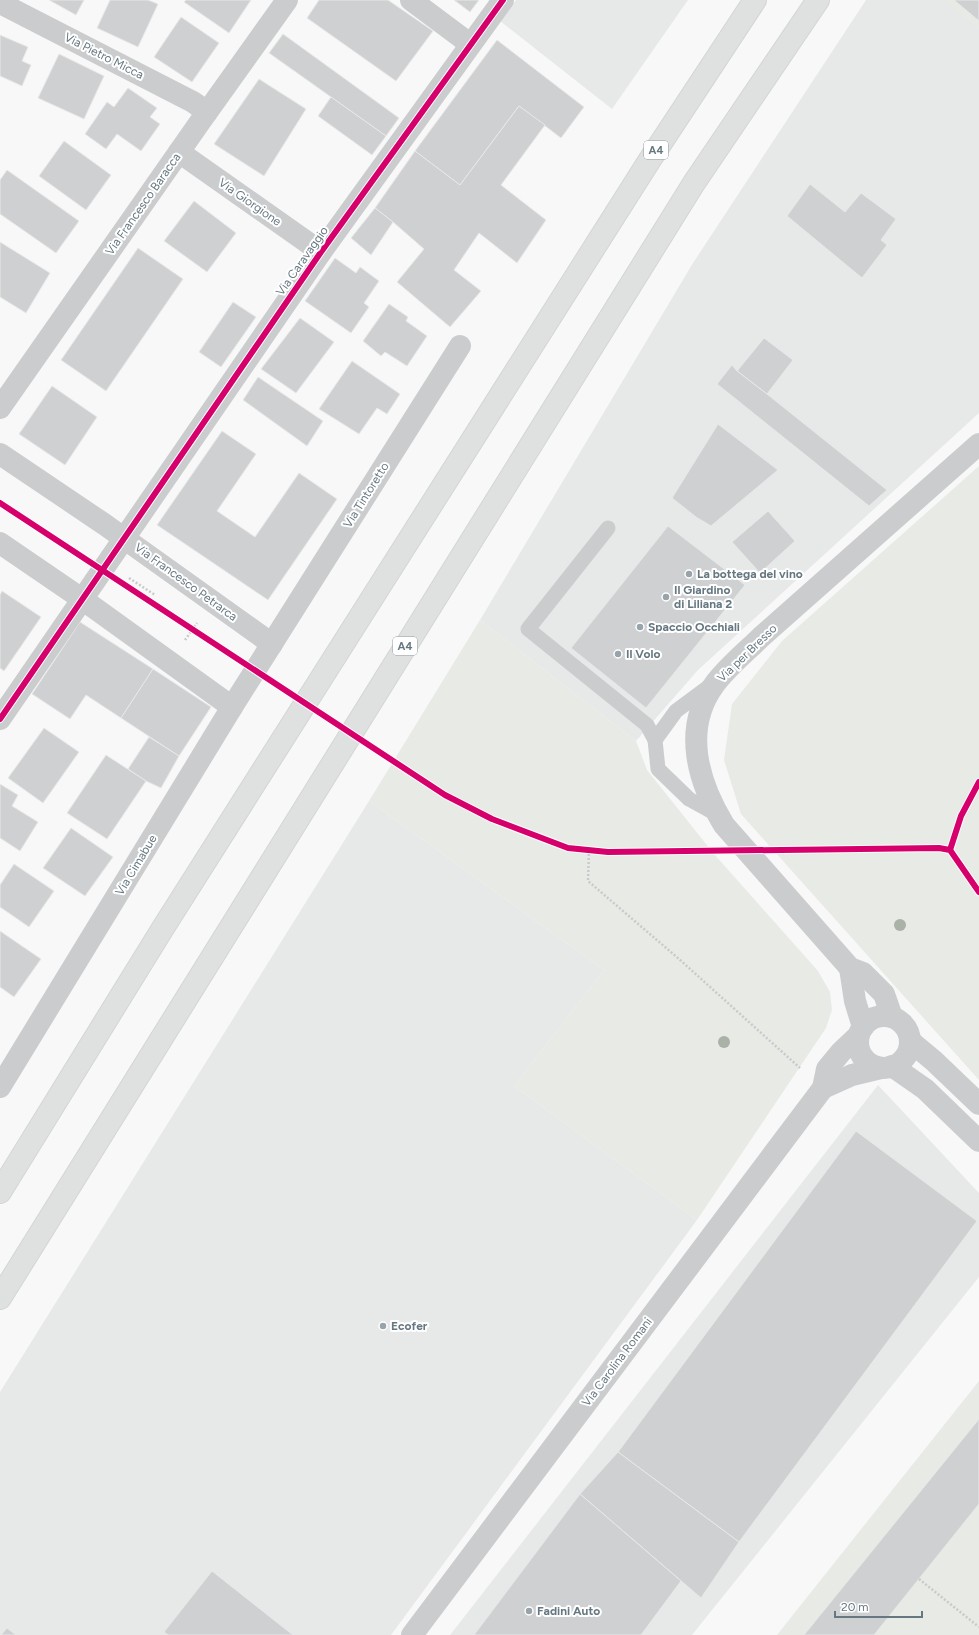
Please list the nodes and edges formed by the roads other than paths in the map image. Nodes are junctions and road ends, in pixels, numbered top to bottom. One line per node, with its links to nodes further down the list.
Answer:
1 (287, 0): 8 (street, Via Francesco Baracca)
2 (411, 0): 7 (street)
3 (503, 0): 7 (street, Via Caravaggio)
4 (755, 0): 34 (highway, A4)
5 (818, 0): 35 (highway, A4)
6 (0, 3): 8 (street, Via Pietro Micca)
7 (470, 44): 10 (street, Via Caravaggio)
8 (207, 112): 9 (street, Via Francesco Baracca)
9 (179, 152): 10 (street, Via Giorgione); 12 (street, Via Francesco Baracca)
10 (322, 252): 16 (street, Via Caravaggio)
11 (460, 346): 19 (street, Via Tintoretto)
12 (0, 408)
13 (979, 444): 20 (street, Via per Bresso)
14 (0, 454): 16 (street, Via Francesco Petrarca)
15 (608, 528): 23 (lane)
16 (124, 538): 18 (street, Via Caravaggio); 19 (street, Via Francesco Petrarca)
17 (0, 543): 18 (street)
18 (82, 599): 21 (street); 22 (street, Via Caravaggio)
19 (272, 644): 21 (street, Via Cimabue)
20 (720, 679): 23 (lane); 24 (street, Via per Bresso)
21 (232, 707): 30 (street, Via Cimabue)
22 (0, 719)
23 (656, 740): 24 (lane)
24 (718, 815): 25 (street, Via per Bresso)
25 (850, 968): 26 (street, Via per Bresso); 27 (street)
26 (892, 1017): 27 (street); 28 (street)
27 (860, 1032): 29 (street); 31 (street, Via Carolina Romani)
28 (910, 1041): 29 (street); 32 (street)
29 (886, 1067): 31 (street, Via Carolina Romani); 33 (street)
30 (0, 1087)
31 (823, 1088): 36 (street, Via Carolina Romani)
32 (979, 1104)
33 (979, 1141)
34 (0, 1192)
35 (0, 1298)
36 (412, 1635)

